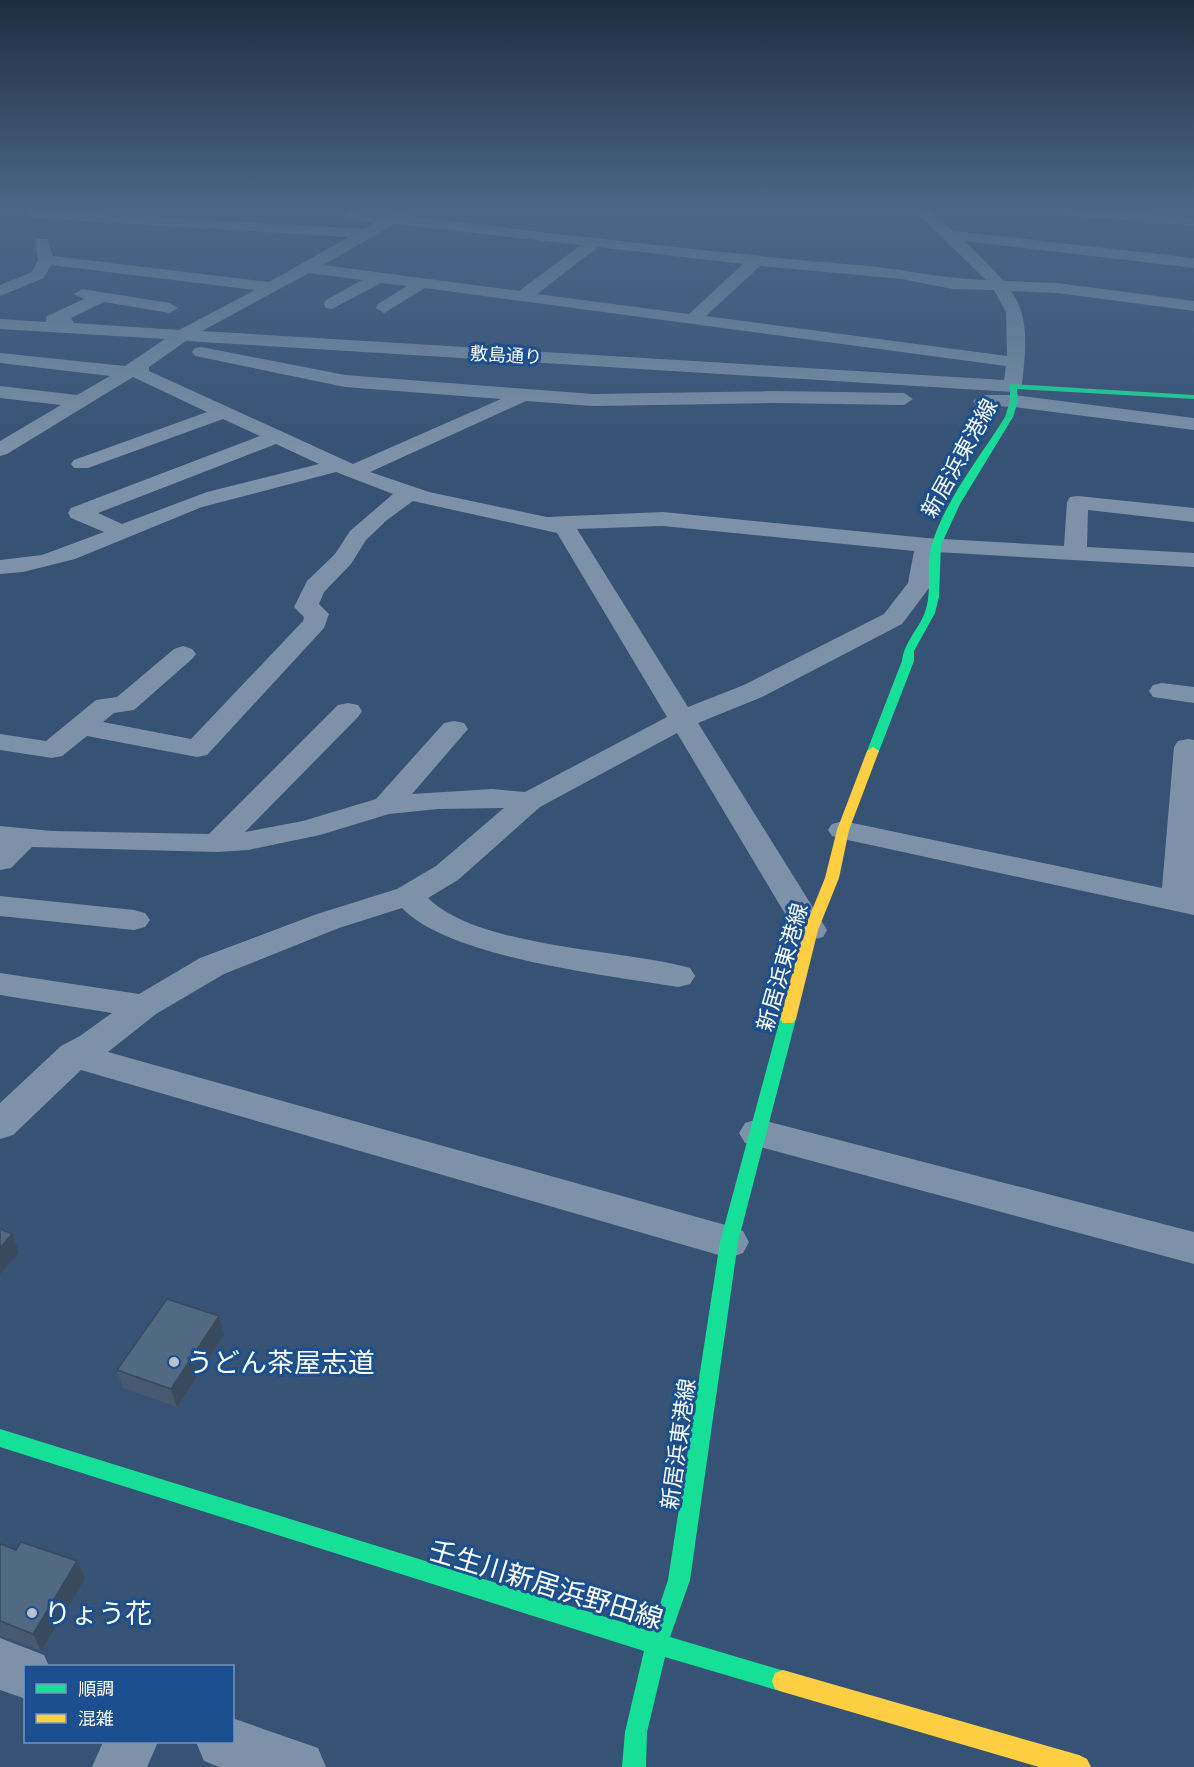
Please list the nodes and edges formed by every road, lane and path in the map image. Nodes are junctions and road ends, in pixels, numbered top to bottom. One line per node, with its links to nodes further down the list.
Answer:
1 (269, 289): 24 (street)
2 (357, 289): 15 (street)
3 (413, 289): 19 (street)
4 (464, 289): 13 (street)
5 (532, 289): 13 (street)
6 (727, 289): 23 (street)
7 (1002, 289): 27 (street)
8 (1053, 289): 10 (street)
9 (1182, 289): 16 (street)
10 (1083, 292): 16 (street)
11 (74, 293): 12 (street)
12 (102, 297): 14 (street); 22 (street)
13 (522, 297): 23 (street)
14 (135, 302): 18 (street); 22 (street)
15 (332, 304)
16 (1177, 304): 17 (street)
17 (1194, 306)
18 (170, 308)
19 (384, 308)
20 (0, 324): 22 (street, 敷島通り)
21 (0, 330): 22 (street)
22 (88, 332): 24 (street, 敷島通り); 24 (street)
23 (681, 334): 27 (street); 28 (street)
24 (154, 354): 26 (street); 28 (street, 敷島通り); 31 (street); 34 (street); 35 (street)
25 (771, 354): 29 (street)
26 (0, 358)
27 (1015, 362): 32 (street)
28 (654, 364): 29 (street, 敷島通り)
29 (759, 370): 32 (street, 敷島通り)
30 (0, 393): 34 (street)
31 (519, 394): 32 (street); 40 (street)
32 (1013, 394): 33 (main road, 新居浜東港線); 36 (street); 45 (main road, 新居浜東港線)
33 (1194, 397)
34 (77, 401): 38 (street)
35 (225, 412): 37 (street); 39 (street)
36 (1194, 424)
37 (279, 436): 40 (street); 44 (street)
38 (3, 447)
39 (81, 464)
40 (346, 469): 41 (street); 44 (street)
41 (410, 493): 43 (street); 54 (street)
42 (1194, 515): 46 (street)
43 (551, 523): 45 (street); 53 (street)
44 (122, 532): 48 (street)
45 (931, 545): 46 (street); 53 (street); 60 (main road, 新居浜東港線)
46 (1075, 552): 47 (street)
47 (1194, 560)
48 (0, 567)
49 (183, 654): 54 (street)
50 (1161, 690): 51 (street)
51 (1194, 695)
52 (348, 711): 62 (street)
53 (681, 720): 58 (street); 68 (street)
54 (80, 726): 56 (street)
55 (454, 729): 59 (street)
56 (0, 742)
57 (1194, 748): 65 (street)
58 (530, 801): 59 (street); 64 (street)
59 (386, 805): 62 (street)
60 (843, 830): 65 (street); 68 (main road, 新居浜東港線)
61 (13, 836): 62 (street); 63 (street)
62 (217, 843)
63 (0, 861)
64 (408, 896): 69 (street); 71 (street)
65 (1186, 904)
66 (0, 906): 67 (street)
67 (134, 920)
68 (812, 930): 74 (main road, 新居浜東港線)
69 (678, 976)
70 (0, 984): 71 (street)
71 (144, 1006): 72 (street)
72 (74, 1055): 73 (street); 75 (street)
73 (0, 1125)
74 (758, 1133): 75 (main road, 新居浜東港線); 76 (street)
75 (729, 1242): 78 (main road, 新居浜東港線)
76 (1194, 1248)
77 (0, 1438): 78 (main road, 壬生川新居浜野田線)
78 (657, 1644): 85 (main road, 新居浜東港線); 86 (main road, 壬生川新居浜野田線)
79 (0, 1664): 80 (street)
80 (24, 1672)
81 (131, 1743): 83 (street)
82 (226, 1743): 84 (street)
83 (119, 1767)
84 (299, 1767)
85 (634, 1767)
86 (1079, 1767)

